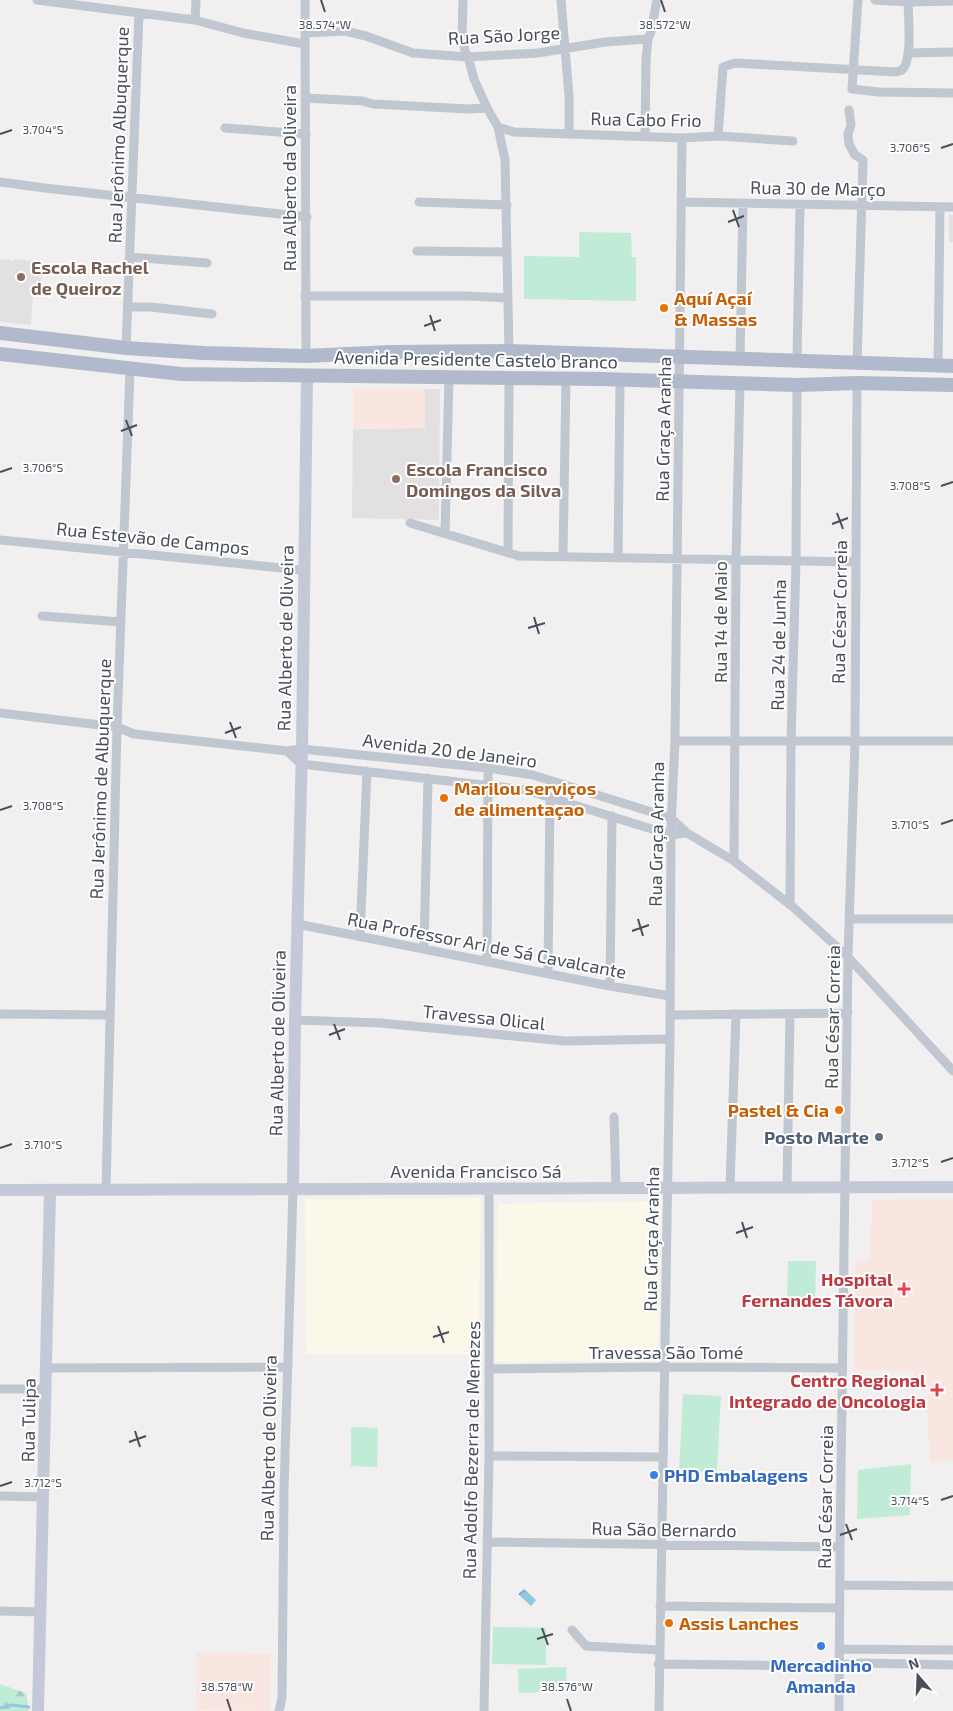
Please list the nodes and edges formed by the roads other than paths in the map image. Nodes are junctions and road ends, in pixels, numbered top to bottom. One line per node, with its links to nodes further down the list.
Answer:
1 (37, 0): 11 (street)
2 (196, 0): 12 (street)
3 (305, 0): 13 (street, Rua Alberto da Oliveira)
4 (463, 0): 19 (street)
5 (561, 0): 16 (street)
6 (657, 0): 14 (street)
7 (858, 0): 20 (street)
8 (875, 0): 9 (street)
9 (908, 1): 10 (street); 18 (street)
10 (953, 1)
11 (139, 13): 12 (street); 34 (street, Rua Jerônimo Albuquerque)
12 (195, 20): 15 (street)
13 (305, 33): 15 (street, Rua Alberto da Oliveira); 19 (street, Rua São Jorge)
14 (648, 39): 16 (street, Rua São Jorge); 29 (street)
15 (305, 44): 22 (street, Rua Alberto da Oliveira)
16 (566, 48): 19 (street, Rua São Jorge); 28 (street)
17 (953, 52): 18 (street)
18 (908, 53): 20 (street)
19 (468, 57): 23 (street)
20 (853, 68): 21 (street); 30 (street)
21 (953, 94)
22 (306, 98): 23 (street); 27 (street, Rua Alberto da Oliveira)
23 (487, 108): 25 (street)
24 (849, 110): 40 (street)
25 (498, 127): 28 (street, Rua Cabo Frio); 39 (street)
26 (225, 128): 27 (street)
27 (306, 134): 43 (street, Rua Alberto da Oliveira)
28 (569, 134): 29 (street, Rua Cabo Frio)
29 (645, 136): 31 (street, Rua Cabo Frio)
30 (718, 136): 31 (street, Rua Cabo Frio); 32 (street, Rua Cabo Frio)
31 (682, 138): 36 (street, Rua Graça Aranha)
32 (793, 141)
33 (0, 182): 34 (street)
34 (132, 198): 43 (street); 46 (street, Rua Jerônimo Albuquerque)
35 (419, 202): 39 (street)
36 (682, 202): 37 (street, Rua 30 de Março); 58 (street, Rua Graça Aranha)
37 (743, 203): 38 (street, Rua 30 de Março); 59 (street)
38 (800, 204): 40 (street, Rua 30 de Março); 60 (street)
39 (507, 205): 45 (street)
40 (860, 206): 41 (street, Rua 30 de Março); 61 (street)
41 (940, 207): 42 (street, Rua 30 de Março); 62 (street)
42 (953, 207)
43 (307, 217): 48 (street, Rua Alberto da Oliveira)
44 (417, 251): 45 (street)
45 (506, 252): 49 (street)
46 (130, 257): 47 (street); 50 (street, Rua Jerônimo Albuquerque)
47 (208, 263)
48 (305, 296): 49 (street); 57 (street, Rua Alberto da Oliveira)
49 (508, 298): 54 (street)
50 (128, 307): 51 (street); 53 (street, Rua Jerônimo Albuquerque)
51 (212, 314)
52 (0, 333): 53 (main road, Avenida Presidente Castelo Branco)
53 (126, 348): 57 (main road, Avenida Presidente Castelo Branco)
54 (509, 351): 56 (main road, Avenida Presidente Castelo Branco); 57 (main road, Avenida Presidente Castelo Branco)
55 (0, 354): 64 (main road, Avenida Presidente Castelo Branco)
56 (602, 354): 58 (main road, Avenida Presidente Castelo Branco); 69 (main road)
57 (306, 356)
58 (680, 358): 59 (main road, Avenida Presidente Castelo Branco); 71 (street, Rua Graça Aranha)
59 (740, 360): 60 (main road, Avenida Presidente Castelo Branco)
60 (797, 360): 61 (main road, Avenida Presidente Castelo Branco)
61 (857, 363): 62 (main road, Avenida Presidente Castelo Branco)
62 (938, 366): 63 (main road, Avenida Presidente Castelo Branco)
63 (953, 366)
64 (130, 369): 65 (main road, Avenida Presidente Castelo Branco); 79 (street, Rua Jerônimo de Albuquerque)
65 (307, 375): 66 (main road, Avenida Presidente Castelo Branco); 87 (street, Rua Alberto de Oliveira)
66 (449, 377): 67 (main road, Avenida Presidente Castelo Branco); 77 (street)
67 (508, 378): 68 (main road, Avenida Presidente Castelo Branco); 80 (street)
68 (566, 379): 69 (main road, Avenida Presidente Castelo Branco); 81 (street)
69 (601, 379): 70 (main road, Avenida Presidente Castelo Branco)
70 (620, 380): 71 (main road, Avenida Presidente Castelo Branco); 82 (street)
71 (679, 382): 72 (main road, Avenida Presidente Castelo Branco); 83 (street, Rua Graça Aranha)
72 (740, 383): 74 (main road, Avenida Presidente Castelo Branco); 84 (street, Rua 14 de Maio)
73 (857, 383): 74 (main road, Avenida Presidente Castelo Branco); 75 (main road, Avenida Presidente Castelo Branco); 86 (street, Rua César Correia)
74 (797, 385): 85 (street, Rua 24 de Junha)
75 (953, 385)
76 (410, 523): 77 (street)
77 (445, 533): 80 (street)
78 (0, 540): 79 (street, Rua Estevão de Campos)
79 (123, 551): 87 (street, Rua Estevão de Campos); 89 (street, Rua Jerônimo de Albuquerque)
80 (508, 553): 81 (street)
81 (563, 556): 82 (street)
82 (618, 558): 83 (street)
83 (677, 560): 84 (street); 93 (street, Rua Graça Aranha)
84 (736, 560): 85 (street); 94 (street, Rua 14 de Maio)
85 (796, 561): 86 (street); 95 (street, Rua 24 de Junha)
86 (856, 562): 92 (street, Rua César Correia)
87 (303, 570): 97 (street, Rua Alberto de Oliveira)
88 (42, 616): 89 (street)
89 (121, 622): 91 (street, Rua Jerônimo de Albuquerque)
90 (0, 713): 91 (street, Avenida 20 de Janeiro)
91 (117, 727): 98 (street, Avenida 20 de Janeiro); 125 (street, Rua Jerônimo de Albuquerque)
92 (855, 740): 95 (street); 96 (street); 111 (street, Rua César Correia)
93 (675, 741): 94 (street); 106 (street, Rua Graça Aranha)
94 (735, 741): 95 (street); 109 (street, Rua 14 de Maio)
95 (792, 741): 110 (street, Rua 24 de Junha)
96 (953, 741)
97 (302, 749): 98 (street, Avenida 20 de Janeiro); 99 (street, Rua Alberto de Oliveira); 100 (street, Avenida 20 de Janeiro)
98 (287, 751): 99 (street)
99 (301, 764): 101 (street, Avenida 20 de Janeiro); 113 (street, Rua Alberto de Oliveira)
100 (488, 768): 103 (street); 106 (street, Avenida 20 de Janeiro)
101 (367, 771): 102 (street, Avenida 20 de Janeiro); 114 (street)
102 (428, 778): 103 (street, Avenida 20 de Janeiro); 115 (street)
103 (488, 785): 104 (street, Avenida 20 de Janeiro); 117 (street)
104 (550, 797): 105 (street, Avenida 20 de Janeiro); 118 (street)
105 (612, 816): 108 (street, Avenida 20 de Janeiro); 119 (street)
106 (671, 818): 107 (street, Avenida 20 de Janeiro); 108 (street, Rua Graça Aranha)
107 (687, 833): 108 (street, Avenida 20 de Janeiro); 109 (street, Avenida 20 de Janeiro)
108 (671, 834): 120 (street, Rua Graça Aranha)
109 (734, 861): 110 (street, Avenida 20 de Janeiro)
110 (790, 905): 116 (street, Avenida 20 de Janeiro)
111 (850, 919): 112 (street); 116 (street, Rua César Correia)
112 (953, 919)
113 (297, 924): 114 (street, Rua Professor Ari de Sá Cavalcante); 127 (street, Rua Alberto de Oliveira)
114 (360, 936): 115 (street, Rua Professor Ari de Sá Cavalcante)
115 (424, 948): 117 (street, Rua Professor Ari de Sá Cavalcante)
116 (848, 957): 121 (street, Rua César Correia); 129 (street, Avenida 20 de Janeiro)
117 (487, 962): 118 (street, Rua Professor Ari de Sá Cavalcante)
118 (548, 973): 119 (street, Rua Professor Ari de Sá Cavalcante)
119 (610, 986): 120 (street, Rua Professor Ari de Sá Cavalcante)
120 (670, 996): 126 (street, Rua Graça Aranha)
121 (848, 1013): 124 (street); 134 (street, Rua César Correia)
122 (0, 1014): 125 (street)
123 (736, 1014): 124 (street); 126 (street); 131 (street)
124 (790, 1014): 132 (street)
125 (110, 1015): 139 (street, Rua Jerônimo de Albuquerque)
126 (670, 1015): 128 (street, Rua Graça Aranha)
127 (295, 1020): 128 (street, Travessa Olical); 140 (street, Rua Alberto de Oliveira)
128 (670, 1039): 133 (street, Rua Graça Aranha)
129 (953, 1071)
130 (614, 1117): 136 (street)
131 (730, 1186): 132 (street, Avenida Francisco Sá); 133 (street, Avenida Francisco Sá)
132 (787, 1186): 134 (street, Avenida Francisco Sá)
133 (668, 1187): 136 (street, Avenida Francisco Sá); 143 (street, Rua Graça Aranha)
134 (845, 1187): 135 (street, Avenida Francisco Sá); 145 (street, Rua César Correia)
135 (953, 1187)
136 (616, 1188): 137 (street, Avenida Francisco Sá)
137 (489, 1189): 140 (street, Avenida Francisco Sá); 146 (street, Rua Adolfo Bezerra de Menezes)
138 (0, 1190): 141 (street, Avenida Francisco Sá)
139 (106, 1190): 140 (street, Avenida Francisco Sá); 141 (street, Avenida Francisco Sá)
140 (293, 1190): 142 (street, Rua Alberto de Oliveira)
141 (50, 1191): 144 (street, Rua Tulipa)
142 (288, 1367): 144 (street); 170 (street, Rua Alberto de Oliveira)
143 (665, 1367): 145 (street, Travessa São Tomé); 146 (street, Travessa São Tomé); 150 (street, Rua Graça Aranha)
144 (47, 1368): 148 (street, Rua Tulipa)
145 (843, 1368): 155 (street, Rua César Correia)
146 (489, 1369): 149 (street, Rua Adolfo Bezerra de Menezes)
147 (0, 1389): 148 (street)
148 (46, 1389): 152 (street, Rua Tulipa)
149 (489, 1456): 150 (street); 153 (street, Rua Adolfo Bezerra de Menezes)
150 (663, 1457): 154 (street, Rua Graça Aranha)
151 (0, 1496): 152 (street)
152 (44, 1497): 161 (street, Rua Tulipa)
153 (487, 1542): 154 (street, Rua São Bernardo); 171 (street, Rua Adolfo Bezerra de Menezes)
154 (662, 1546): 155 (street, Rua São Bernardo); 158 (street, Rua Graça Aranha)
155 (840, 1548): 156 (street, Rua César Correia)
156 (840, 1585): 157 (street); 159 (street, Rua César Correia)
157 (953, 1586)
158 (660, 1606): 159 (street); 164 (street, Rua Graça Aranha)
159 (840, 1608): 163 (street, Rua César Correia)
160 (0, 1611): 161 (street)
161 (41, 1612): 169 (street, Rua Tulipa)
162 (572, 1630): 164 (street)
163 (839, 1649): 165 (street); 167 (street, Rua César Correia)
164 (659, 1650): 166 (street, Rua Graça Aranha)
165 (953, 1650)
166 (658, 1664): 167 (street); 172 (street, Rua Graça Aranha)
167 (839, 1665): 168 (street); 173 (street, Rua César Correia)
168 (953, 1665)
169 (38, 1711)
170 (279, 1711)
171 (484, 1711)
172 (659, 1711)
173 (839, 1711)

